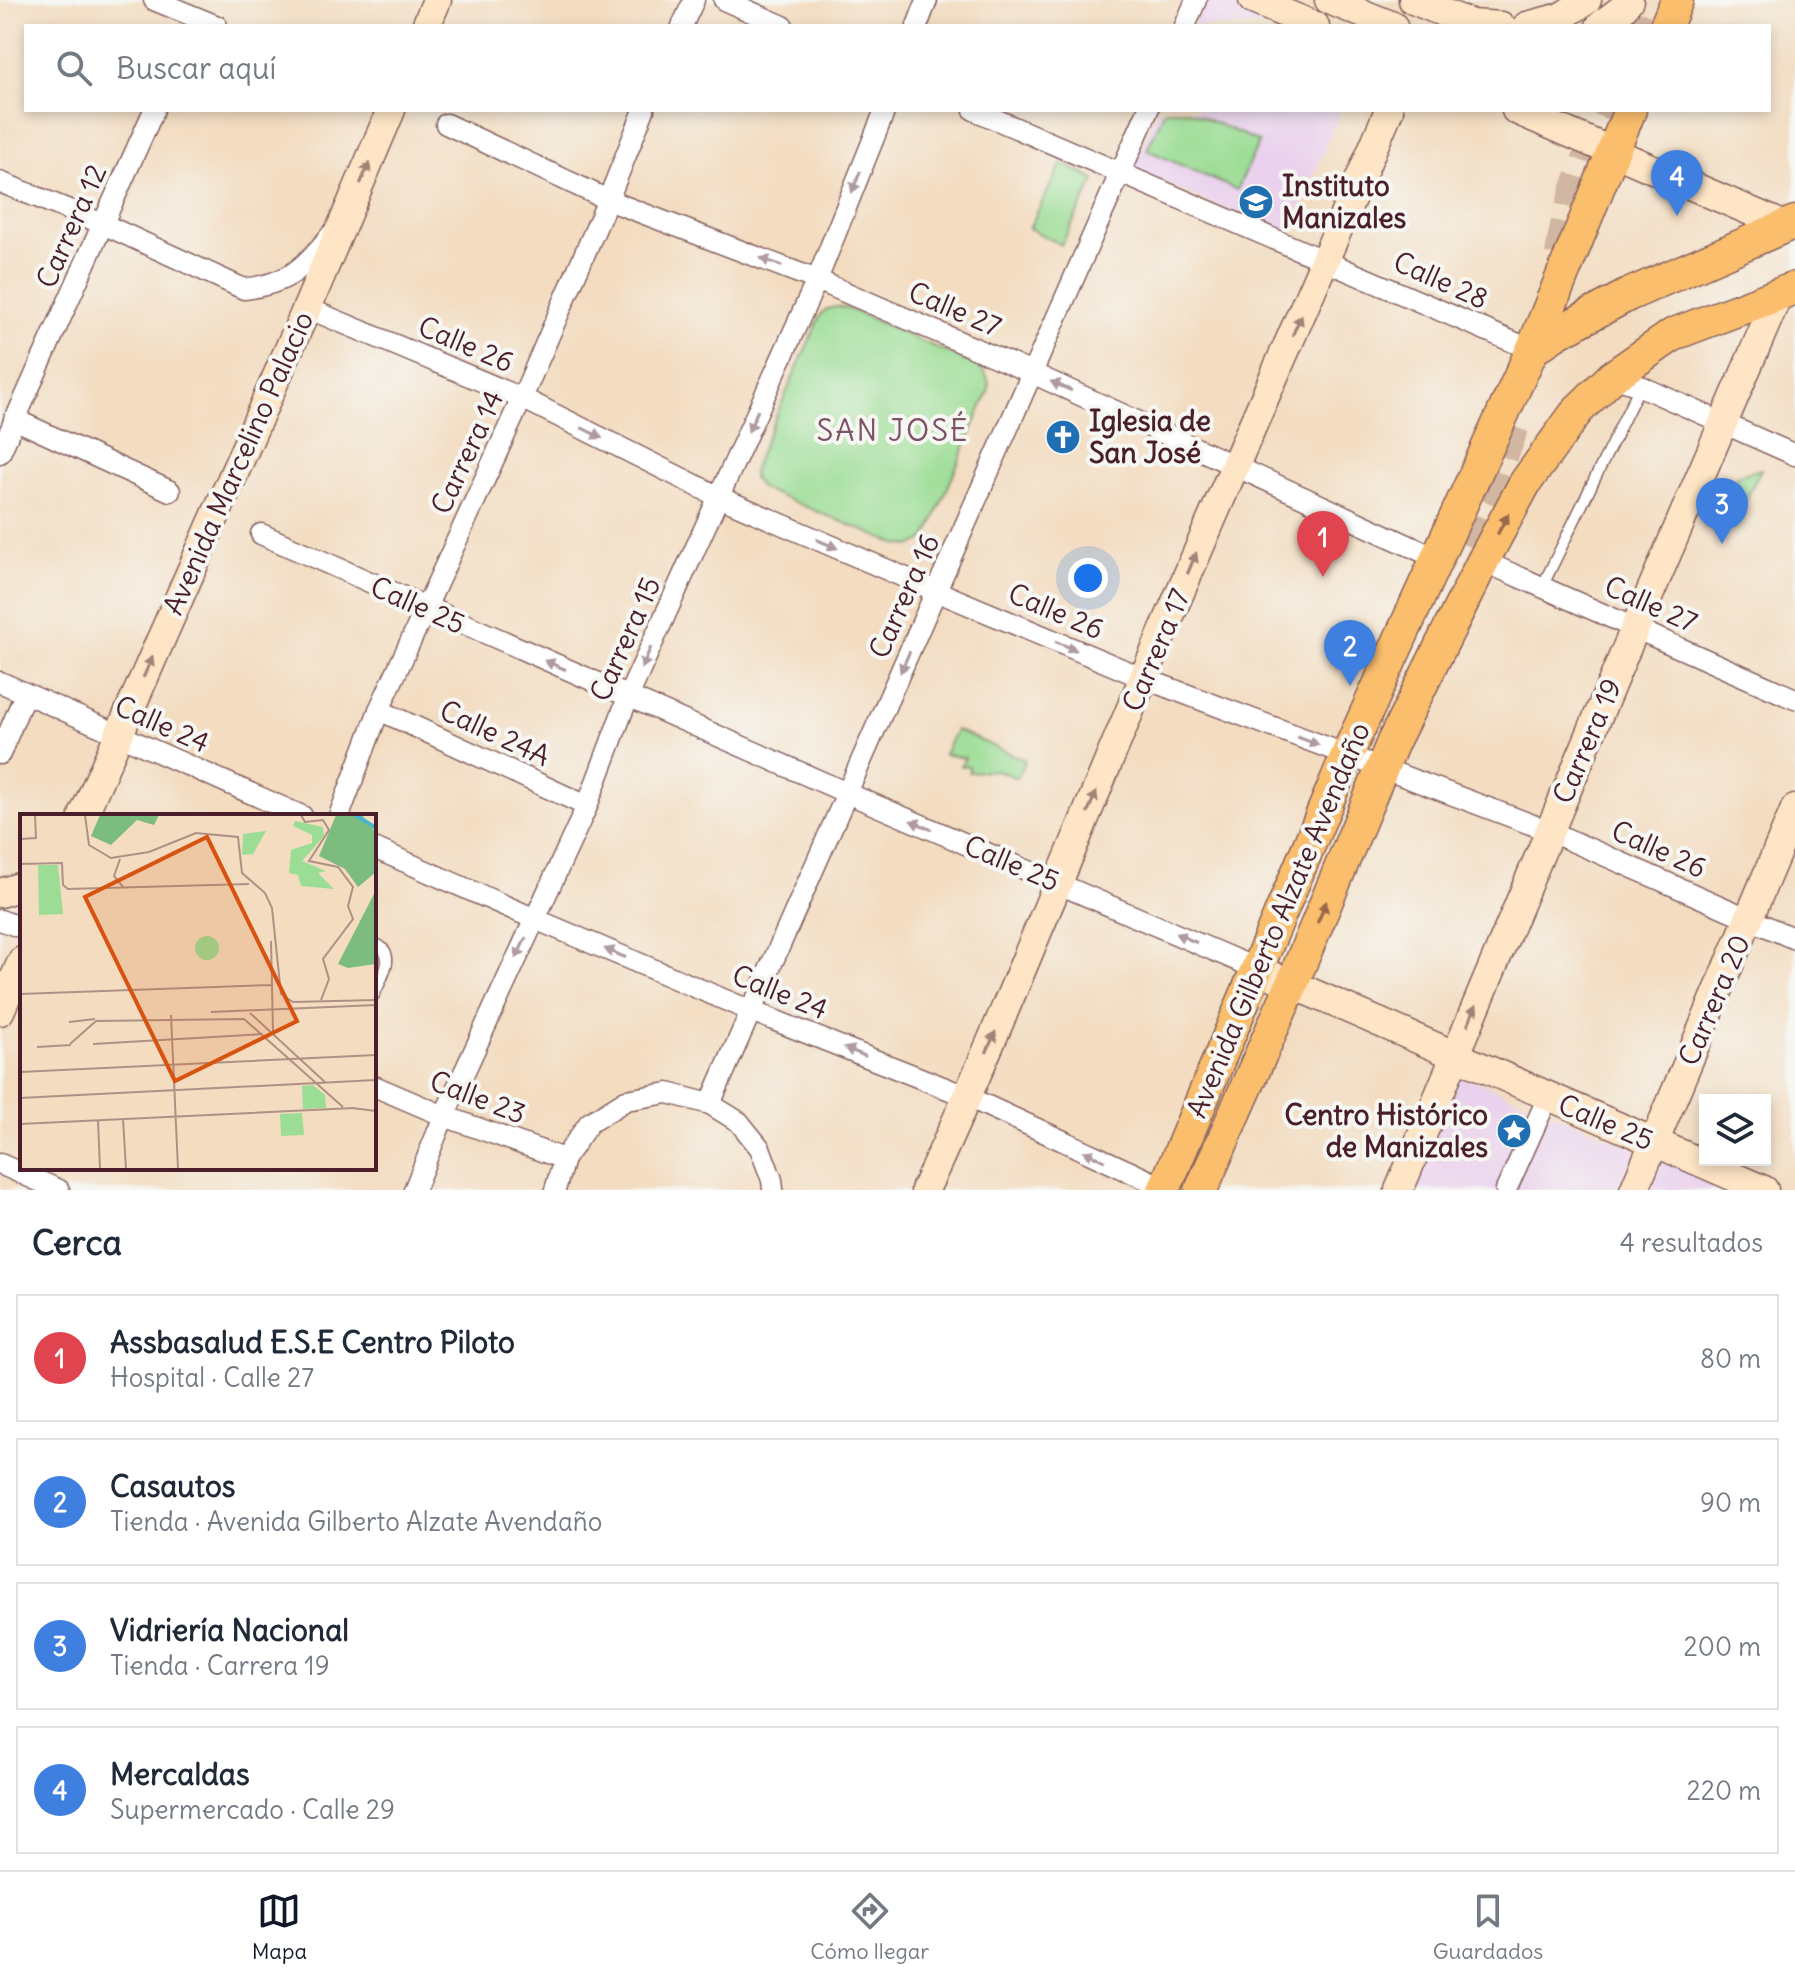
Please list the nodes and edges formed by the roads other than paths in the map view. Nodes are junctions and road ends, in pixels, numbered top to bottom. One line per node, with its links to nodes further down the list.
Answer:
1 (154, 0): 12 (street)
2 (437, 0): 13 (street)
3 (694, 0): 14 (street)
4 (724, 0): 15 (street)
5 (927, 0): 16 (street)
6 (1196, 0): 17 (street)
7 (1253, 0): 18 (street)
8 (1329, 0): 19 (street)
9 (1413, 0): 20 (street)
10 (1587, 0): 21 (street)
11 (1656, 8): 22 (street)
12 (198, 14)
13 (427, 24)
14 (683, 24)
15 (778, 24)
16 (918, 24)
17 (1186, 24)
18 (1310, 24)
19 (1388, 24)
20 (1471, 24)
21 (1535, 24)
22 (1603, 24)
23 (153, 112): 38 (street, Carrera 12)
24 (390, 112): 37 (street, Avenida Marcelino Palacio, one-way to 24)
25 (643, 112): 36 (street, Carrera 14)
26 (884, 112): 41 (street, Carrera 15, one-way to 41)
27 (979, 112): 34 (street, Calle 28)
28 (1147, 112): 34 (street, Carrera 16)
29 (1388, 112): 40 (street, Carrera 17)
30 (1521, 112): 33 (street)
31 (1629, 112): 33 (main road)
32 (446, 124): 36 (street, Calle 27)
33 (1613, 151): 39 (street); 44 (main road)
34 (1120, 173): 40 (street, Calle 28); 45 (street, Carrera 16)
35 (0, 182): 38 (street)
36 (608, 200): 41 (street, Calle 27, one-way to 36); 47 (street, Carrera 14)
37 (344, 220): 38 (street); 43 (street, Avenida Marcelino Palacio)
38 (103, 224): 48 (street, Carrera 12)
39 (1790, 224): 44 (main road)
40 (1326, 260): 44 (street, Calle 28); 52 (street, Carrera 17, one-way to 40)
41 (817, 280): 45 (street, Calle 27); 54 (street, Carrera 15, one-way to 54)
42 (1787, 290): 46 (main road, Avenida Gilberto Alzate Avendaño); 49 (street, Carrera 19)
43 (307, 308): 47 (street, Calle 26); 68 (street, Avenida Marcelino Palacio, one-way to 43)
44 (1532, 350): 57 (main road, Avenida Gilberto Alzate Avendaño)
45 (1032, 373): 52 (street, Calle 27, one-way to 45); 59 (street, Carrera 16)
46 (1626, 382): 49 (street); 56 (main road, Avenida Gilberto Alzate Avendaño, one-way to 46); 58 (lane)
47 (522, 398): 54 (street, Calle 26, one-way to 54); 60 (street, Carrera 14)
48 (14, 419): 50 (street, Carrera 12); 53 (street)
49 (1723, 423): 51 (street); 61 (street, Carrera 19)
50 (0, 453)
51 (1795, 455)
52 (1234, 464): 57 (street, Calle 27); 62 (street, Carrera 17, one-way to 52)
53 (170, 491)
54 (719, 497): 59 (street, Calle 26, one-way to 59); 65 (street, Carrera 15, one-way to 65)
55 (261, 534): 60 (street, Calle 25)
56 (1476, 553): 58 (street, Calle 27); 71 (main road, Avenida Gilberto Alzate Avendaño)
57 (1436, 558): 70 (main road, Avenida Gilberto Alzate Avendaño)
58 (1542, 587): 61 (street, Calle 27)
59 (936, 591): 62 (street, Calle 26, one-way to 62); 72 (street, Carrera 16, one-way to 72)
60 (425, 608): 65 (street, Calle 25, one-way to 60); 67 (street, Carrera 14)
61 (1635, 628): 66 (street, Calle 27); 78 (street, Carrera 19)
62 (1143, 678): 70 (street, Calle 26, one-way to 70); 80 (street, Carrera 17, one-way to 62)
63 (0, 682): 64 (street, Calle 24)
64 (25, 694): 68 (street, Calle 24); 69 (street)
65 (628, 697): 72 (street, Calle 25); 73 (street, Carrera 15)
66 (1795, 699)
67 (379, 710): 73 (street, Calle 24A); 77 (street, Carrera 14)
68 (118, 735): 75 (street, Avenida Marcelino Palacio); 76 (street, Calle 24)
69 (0, 754)
70 (1347, 755): 71 (street, Calle 26); 90 (main road, Avenida Gilberto Alzate Avendaño)
71 (1387, 755): 78 (street, Calle 26); 91 (main road, Avenida Gilberto Alzate Avendaño, one-way to 71)
72 (847, 793): 80 (street, Calle 25, one-way to 72); 94 (street, Carrera 16)
73 (587, 806): 83 (street, Carrera 15)
74 (1795, 809): 84 (street, Carrera 20)
75 (84, 814)
76 (297, 814)
77 (340, 814)
78 (1549, 831): 84 (street, Calle 26); 95 (street, Carrera 19, one-way to 78)
79 (376, 849): 83 (street, Calle 24)
80 (1058, 883): 90 (street, Calle 25, one-way to 80); 97 (street, Carrera 17, one-way to 80)
81 (20, 887): 82 (street)
82 (0, 893)
83 (535, 919): 94 (street, Calle 24, one-way to 83); 100 (street, Carrera 15, one-way to 100)
84 (1748, 919): 87 (street, Calle 26); 101 (street, Carrera 20)
85 (0, 920): 86 (street)
86 (20, 927)
87 (1795, 939)
88 (376, 944): 92 (lane)
89 (20, 965): 93 (street)
90 (1257, 969): 91 (street, Calle 25); 104 (main road, Avenida Gilberto Alzate Avendaño)
91 (1292, 984): 95 (street, Calle 25); 110 (main road, Avenida Gilberto Alzate Avendaño)
92 (376, 990)
93 (2, 997)
94 (751, 1011): 97 (street, Calle 24, one-way to 94); 99 (street, Carrera 16)
95 (1455, 1057): 98 (street, Calle 25); 111 (street, Carrera 19)
96 (376, 1087): 100 (street, Calle 23)
97 (968, 1097): 104 (street, Calle 24, one-way to 97); 109 (street, Carrera 17)
98 (1548, 1097): 101 (street, Calle 25); 112 (street)
99 (710, 1104): 102 (street); 108 (street)
100 (444, 1116): 102 (street, Calle 23); 106 (street, Carrera 15)
101 (1654, 1143): 113 (street, Carrera 20); 114 (street, Calle 25)
102 (564, 1159): 107 (street)
103 (0, 1164): 105 (street)
104 (1164, 1189)
105 (59, 1190)
106 (414, 1190)
107 (555, 1190)
108 (773, 1190)
109 (925, 1190)
110 (1201, 1190)
111 (1399, 1190)
112 (1506, 1190)
113 (1634, 1190)
114 (1764, 1190)

